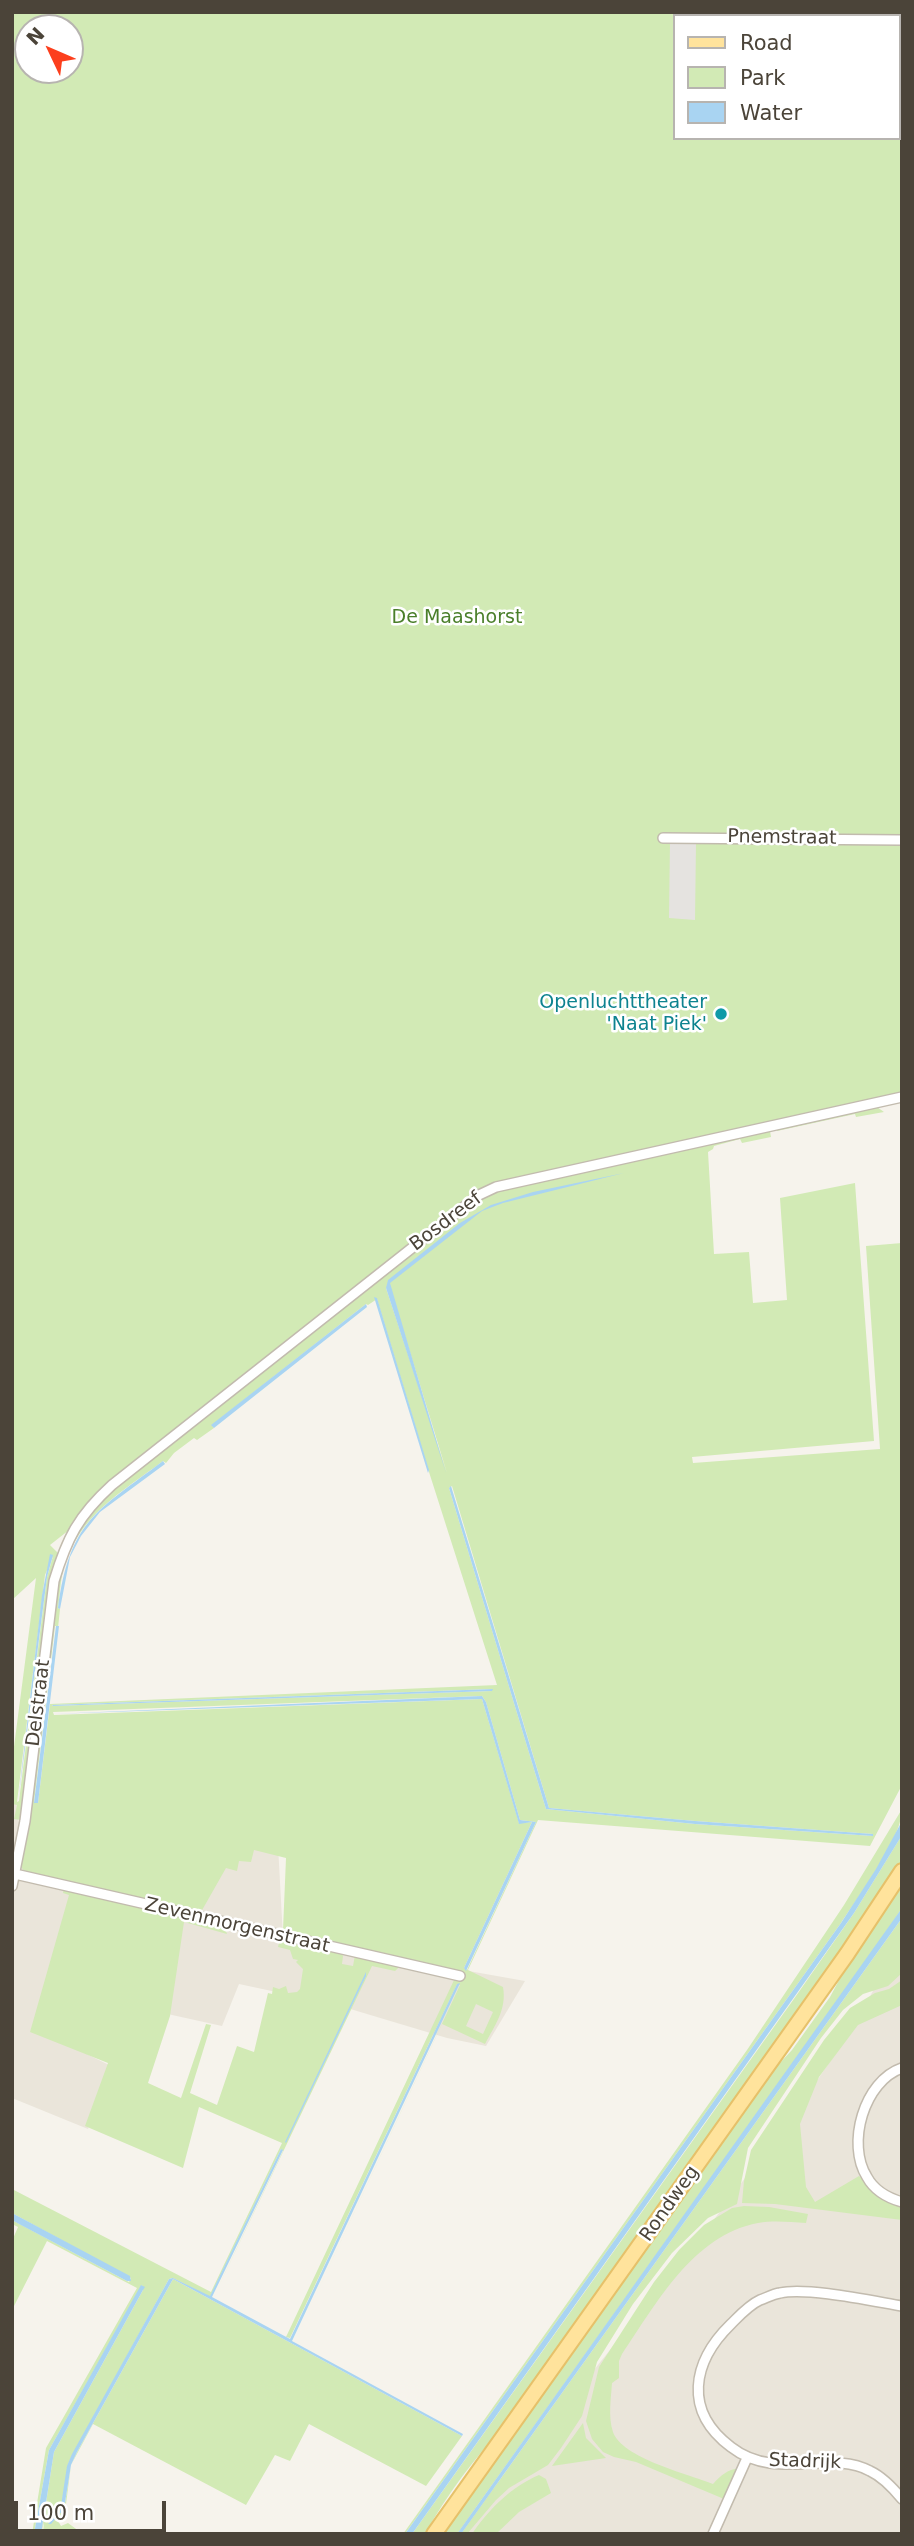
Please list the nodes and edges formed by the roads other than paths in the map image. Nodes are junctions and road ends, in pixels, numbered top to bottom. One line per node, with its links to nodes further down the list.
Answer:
1 (663, 838): 2 (street, Pnemstraat)
2 (902, 840)
3 (902, 1097): 4 (street, Bosdreef)
4 (77, 1523): 6 (street, Delstraat)
5 (902, 1871): 14 (main road, Rondweg)
6 (15, 1874): 7 (street, Delstraat); 8 (street, Zevenmorgenstraat)
7 (12, 1886)
8 (460, 1976)
9 (902, 2068): 10 (street)
10 (902, 2202)
11 (902, 2306): 12 (street, Stadrijk)
12 (747, 2458): 13 (street, Stadrijk); 15 (street)
13 (902, 2499)
14 (434, 2534)
15 (713, 2534)

